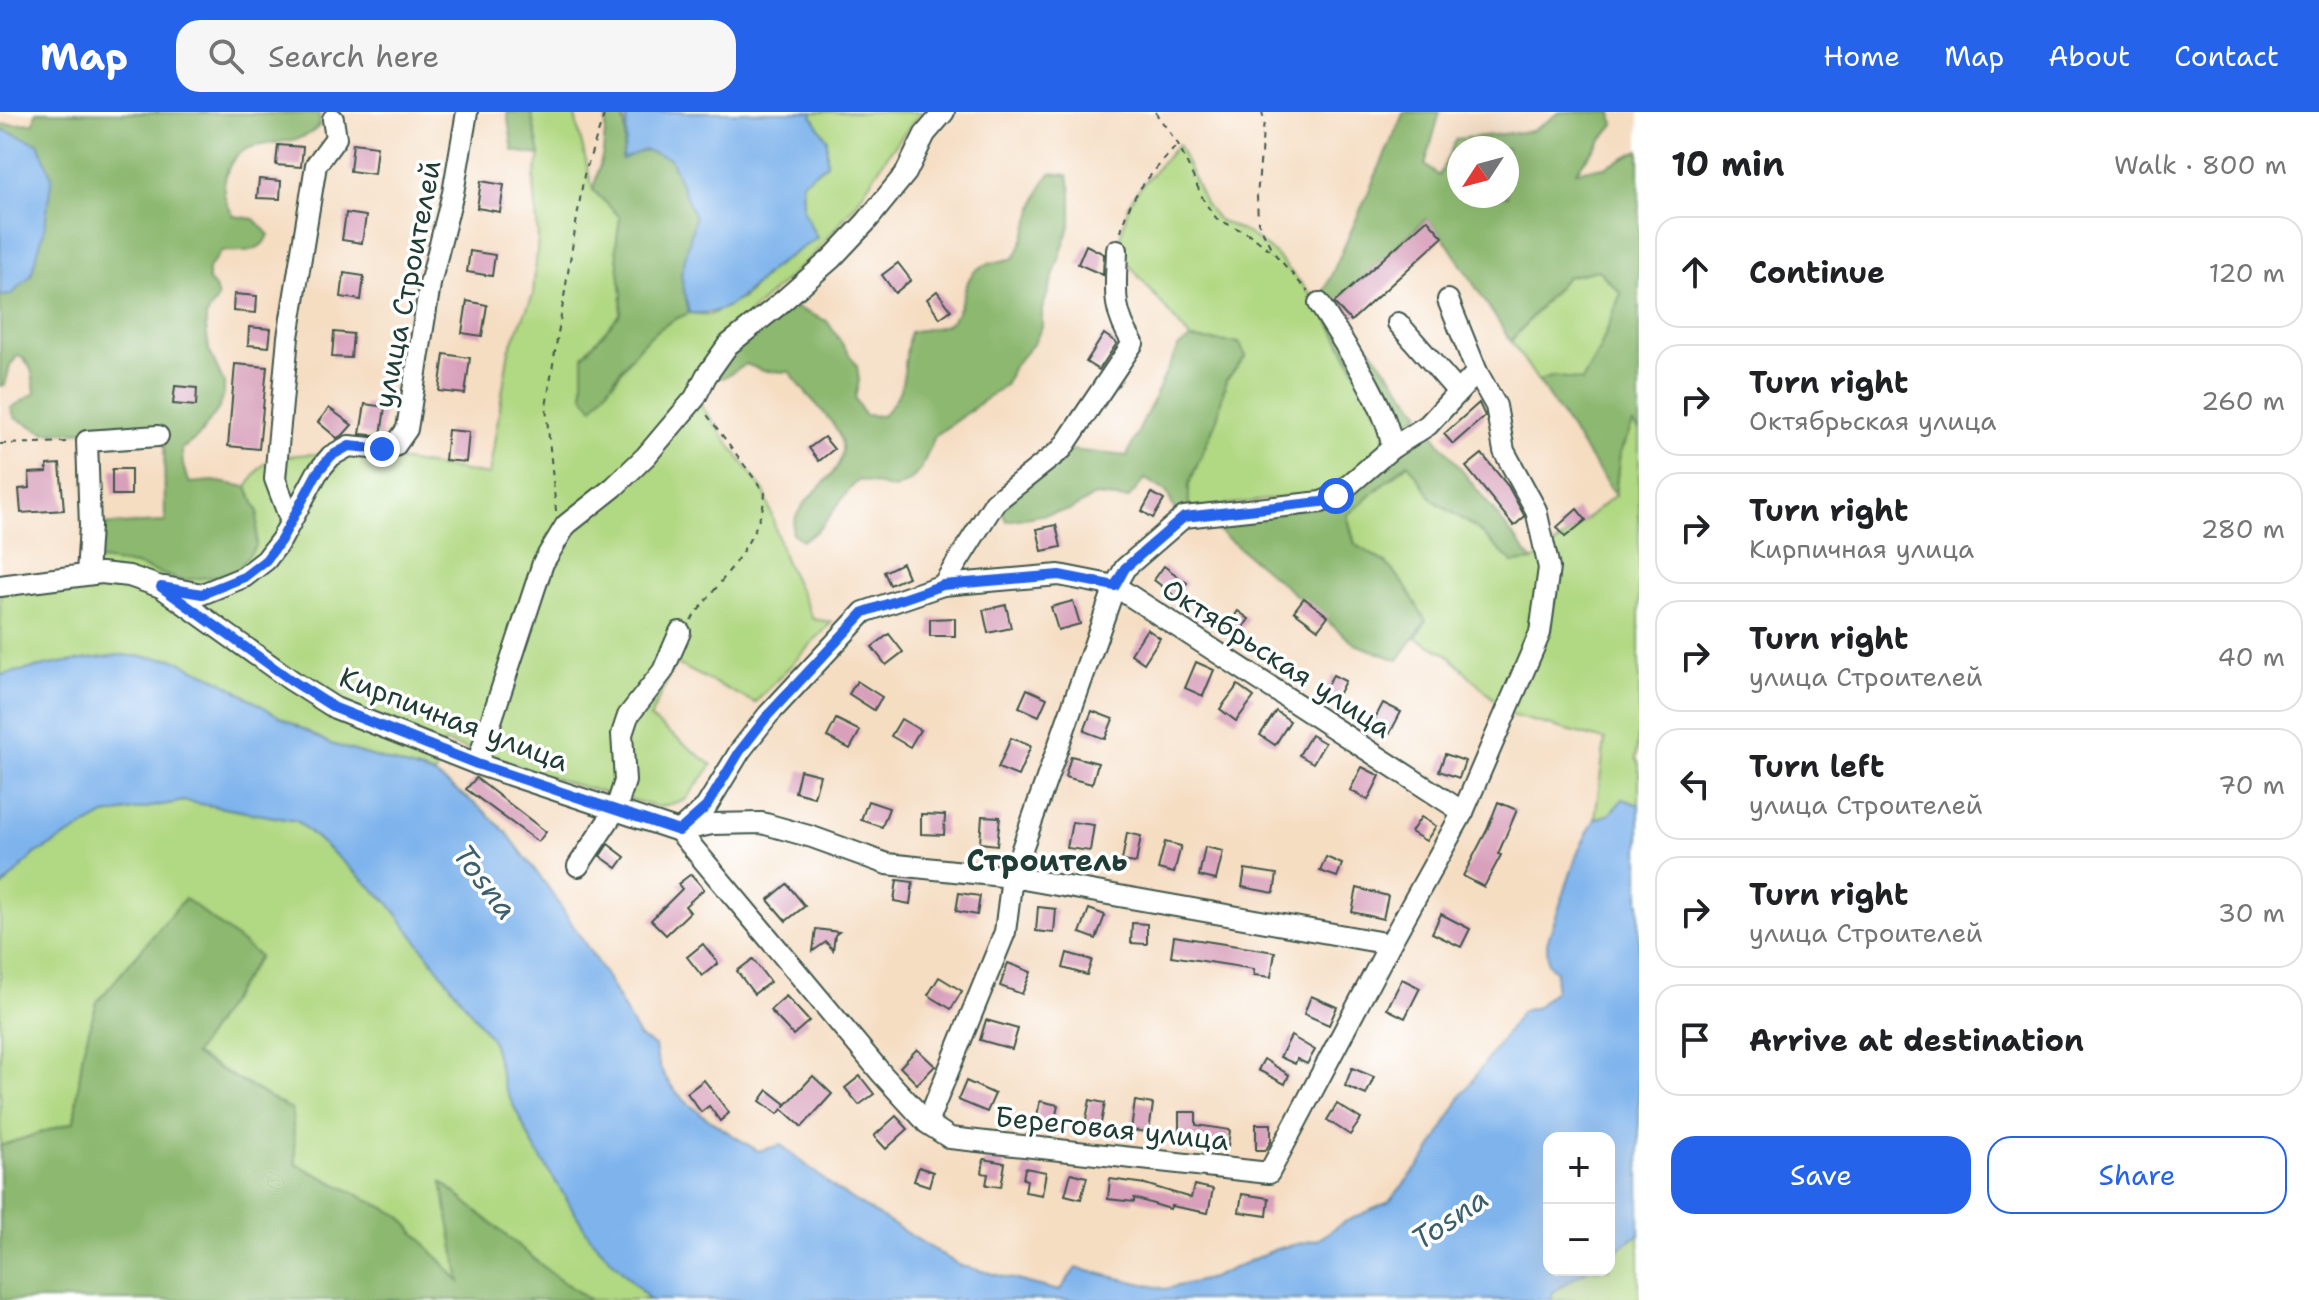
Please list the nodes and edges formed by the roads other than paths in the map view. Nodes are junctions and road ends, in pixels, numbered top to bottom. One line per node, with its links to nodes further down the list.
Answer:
1 (467, 112): 12 (street, улица Строителей)
2 (944, 112): 19 (street)
3 (333, 119): 12 (street)
4 (1117, 250): 14 (street)
5 (1448, 300): 8 (street, Береговая улица)
6 (1319, 303): 11 (street)
7 (1398, 323): 9 (street)
8 (1477, 372): 9 (street); 21 (street, Береговая улица)
9 (1458, 392): 11 (street)
10 (158, 436): 13 (street)
11 (1392, 448): 16 (street)
12 (290, 519): 17 (street, улица Строителей)
13 (87, 574): 15 (street, Кирпичная улица); 17 (street, Кирпичная улица)
14 (943, 585): 16 (street, Октябрьская улица); 22 (street, Октябрьская улица)
15 (0, 586)
16 (1115, 586): 21 (street, Октябрьская улица); 24 (street)
17 (161, 587): 19 (street, Кирпичная улица)
18 (680, 632): 20 (street)
19 (477, 764): 20 (street, Кирпичная улица)
20 (616, 809): 22 (street, Кирпичная улица); 23 (street)
21 (1463, 812): 25 (street, Береговая улица)
22 (679, 831): 24 (street); 26 (street, Береговая улица)
23 (578, 866)
24 (1012, 877): 25 (street); 26 (street)
25 (1390, 944): 26 (street, Береговая улица)
26 (927, 1123)

